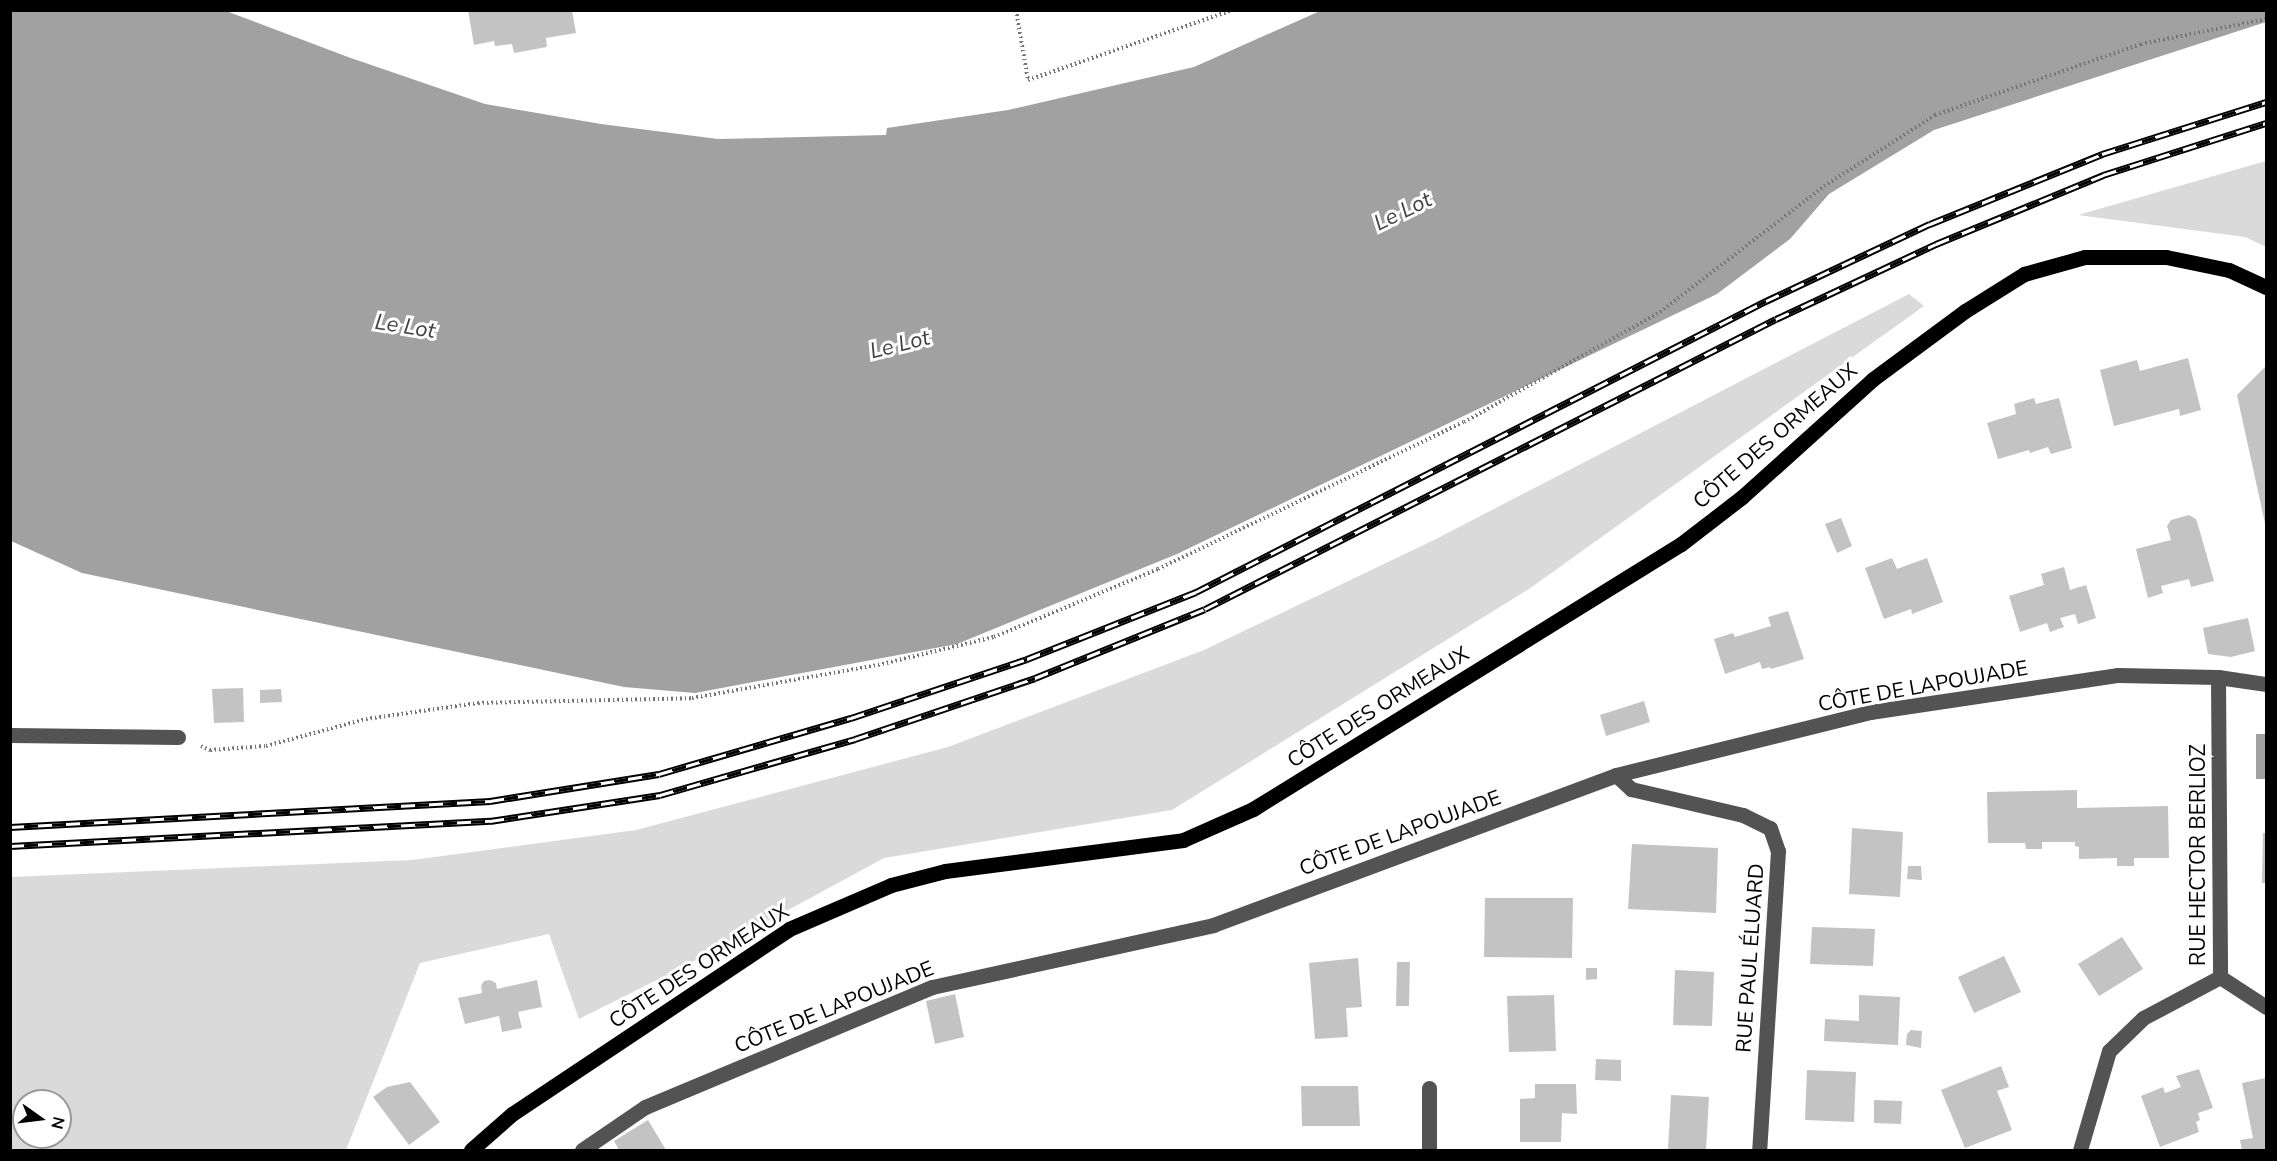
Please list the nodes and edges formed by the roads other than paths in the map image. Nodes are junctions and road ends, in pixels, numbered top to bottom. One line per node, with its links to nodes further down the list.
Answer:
1 (2266, 287): 10 (main road, CÔTE DES ORMEAUX)
2 (2218, 677): 3 (street, CÔTE DE LAPOUJADE); 6 (street, CÔTE DE LAPOUJADE); 7 (street, RUE HECTOR BERLIOZ)
3 (2266, 684)
4 (10, 735): 5 (street)
5 (178, 737)
6 (1616, 774): 11 (street, CÔTE DE LAPOUJADE); 13 (street, RUE PAUL ÉLUARD)
7 (2220, 977): 8 (street, RUE HECTOR BERLIOZ); 14 (street)
8 (2266, 1007)
9 (1429, 1088): 12 (street)
10 (471, 1150)
11 (582, 1150)
12 (1428, 1150)
13 (1759, 1150)
14 (2080, 1150)

